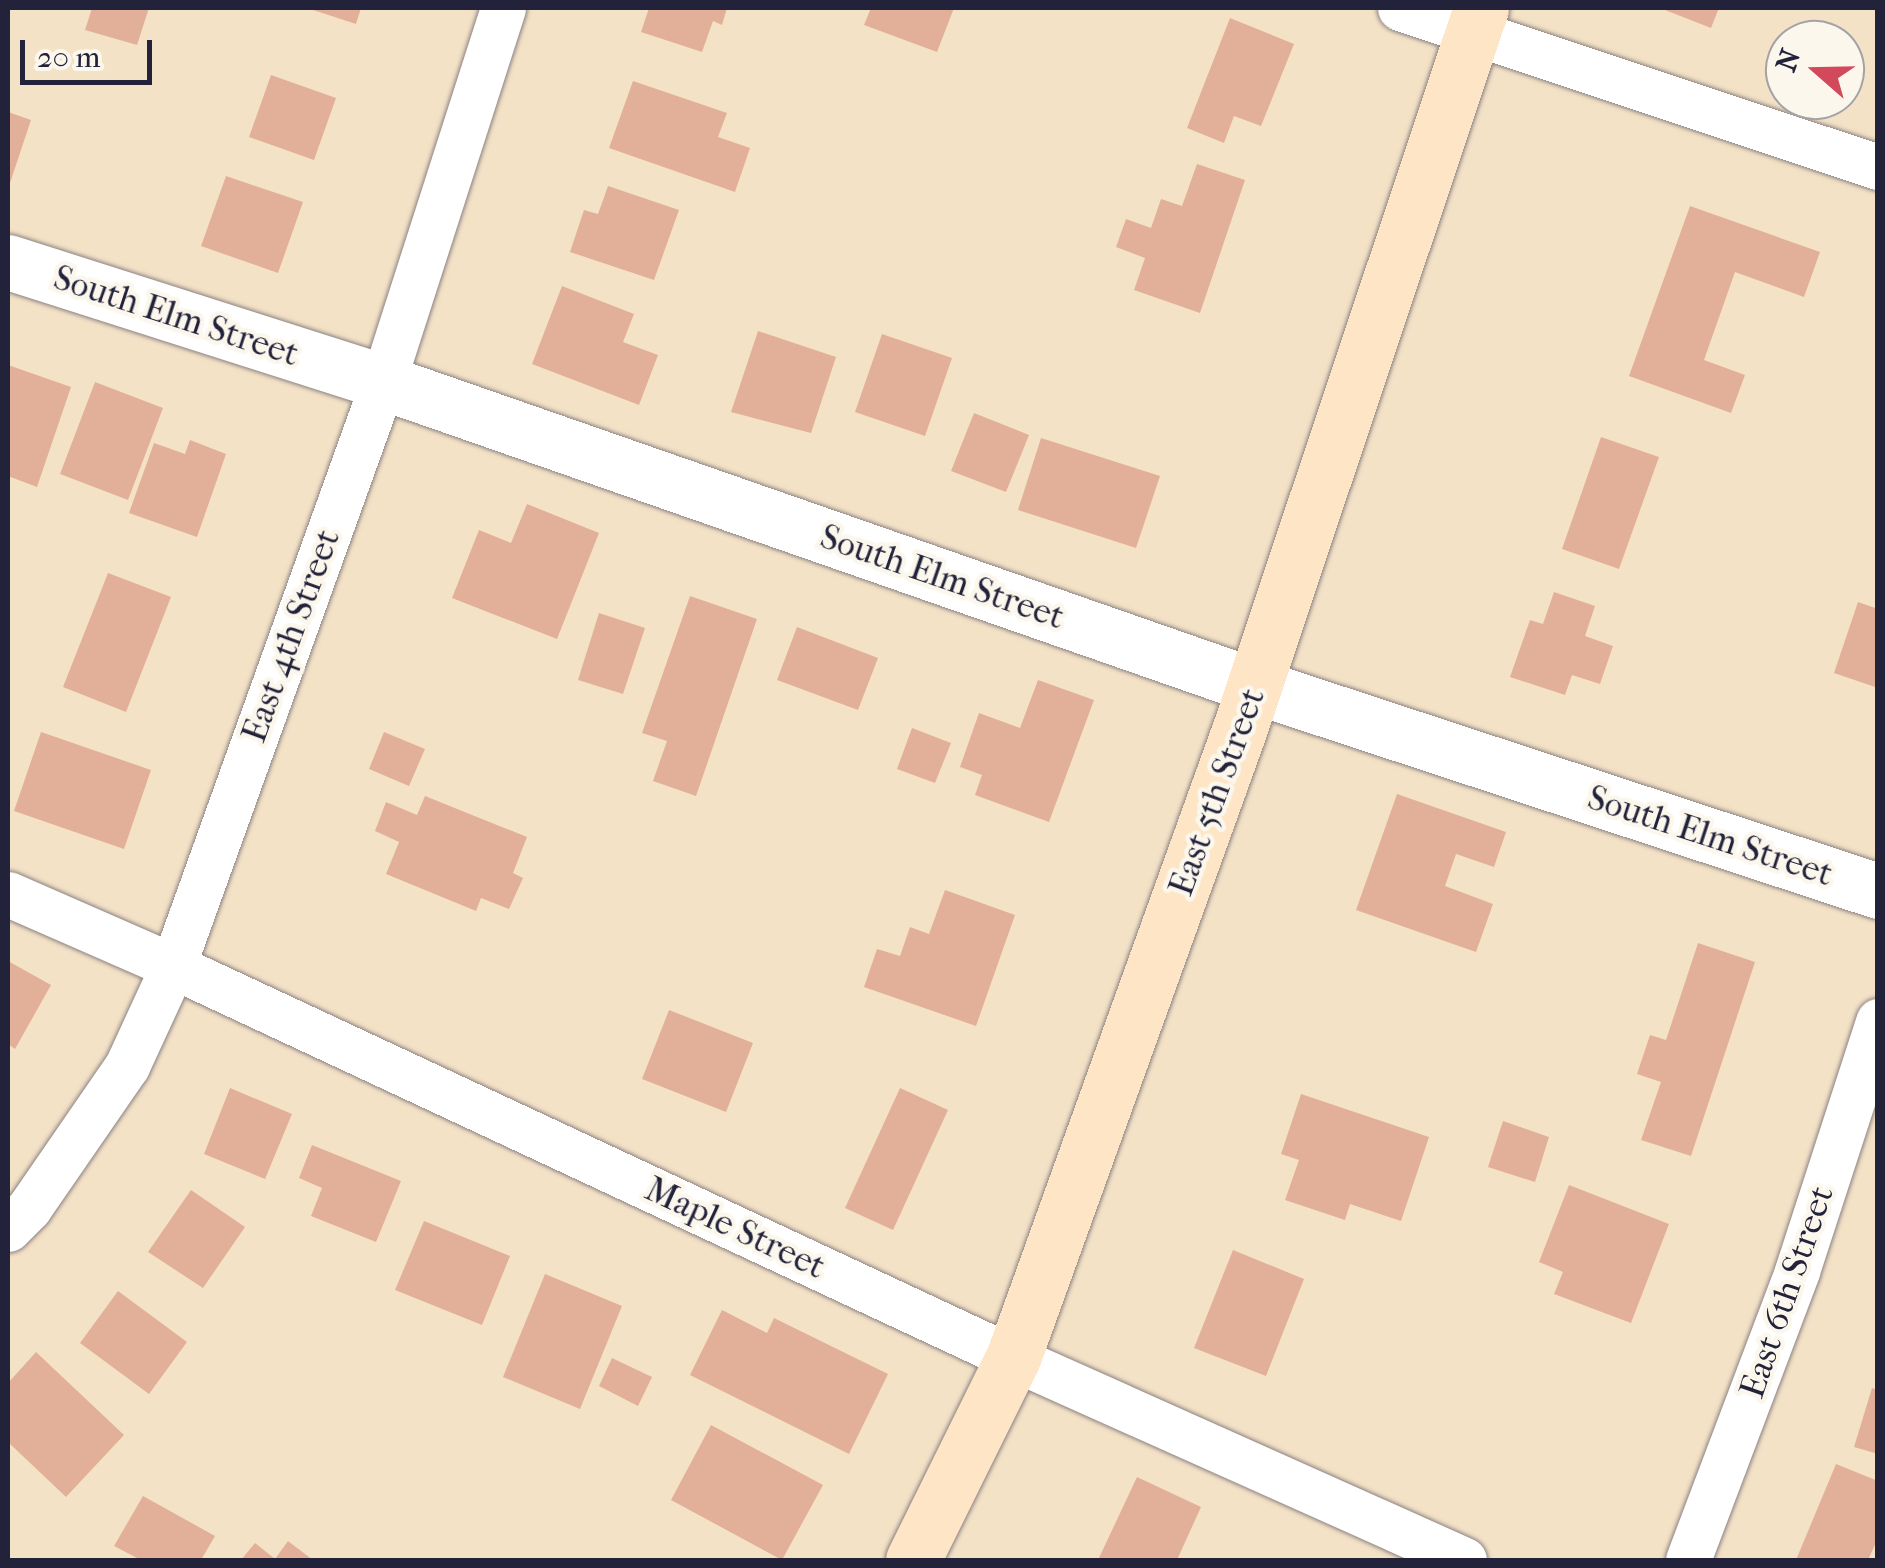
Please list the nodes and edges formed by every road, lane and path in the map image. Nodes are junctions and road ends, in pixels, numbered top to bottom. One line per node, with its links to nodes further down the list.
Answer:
1 (502, 8): 6 (street, East 4th Street)
2 (1400, 8): 3 (street)
3 (1478, 19): 4 (street); 7 (main road, East 5th Street)
4 (1878, 168)
5 (8, 262): 6 (street, South Elm Street)
6 (383, 382): 7 (street, South Elm Street); 10 (street, East 4th Street)
7 (1255, 686): 8 (street, South Elm Street); 13 (main road, East 5th Street)
8 (1878, 891)
9 (8, 894): 10 (street, Maple Street)
10 (173, 966): 12 (street, East 4th Street); 13 (street, Maple Street)
11 (1878, 1021): 16 (street, East 6th Street)
12 (8, 1229)
13 (1013, 1358): 14 (main road, East 5th Street); 15 (street, Maple Street)
14 (913, 1560)
15 (1464, 1560)
16 (1688, 1560)

